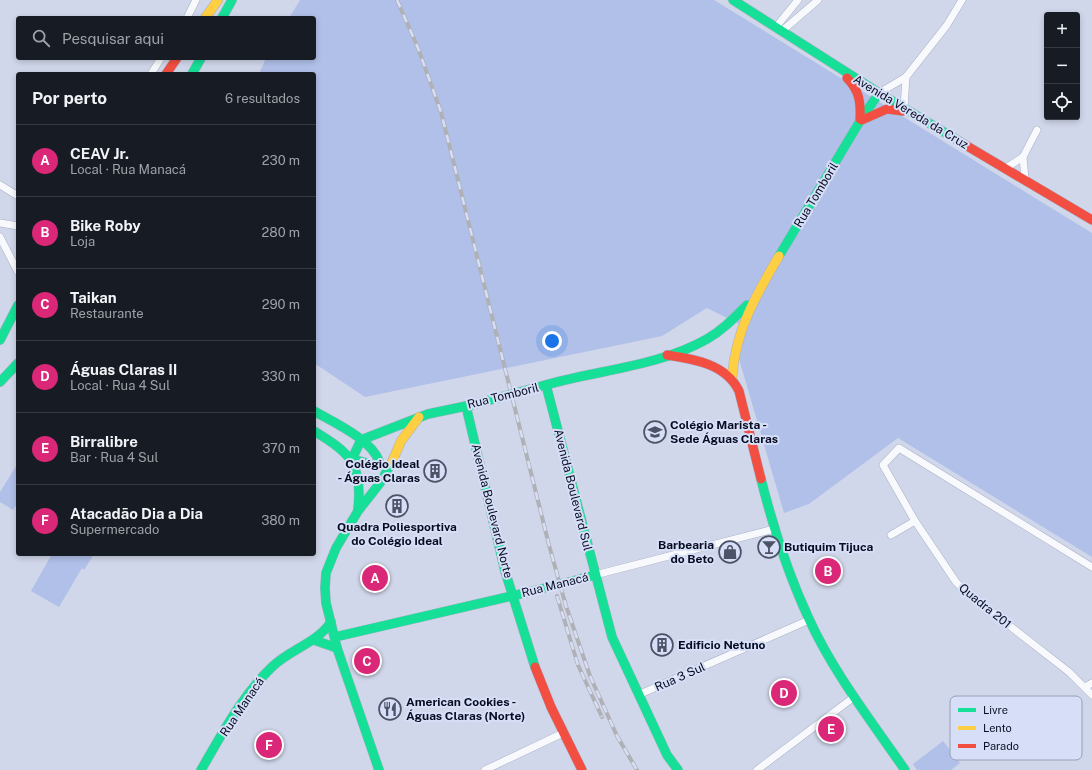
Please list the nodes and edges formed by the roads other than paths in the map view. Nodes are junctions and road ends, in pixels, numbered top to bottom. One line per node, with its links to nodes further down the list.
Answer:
1 (196, 0): 8 (street)
2 (218, 0): 9 (street)
3 (232, 0): 10 (street)
4 (732, 0): 11 (street, Avenida Vereda da Cruz)
5 (798, 0): 11 (street)
6 (818, 0): 11 (street)
7 (962, 0): 19 (street)
8 (188, 16)
9 (206, 16)
10 (223, 16)
11 (779, 29): 15 (street, Avenida Vereda da Cruz)
12 (161, 60): 16 (street)
13 (176, 60): 17 (street)
14 (200, 60): 18 (street)
15 (831, 64): 20 (street, Avenida Vereda da Cruz); 22 (street)
16 (152, 72)
17 (167, 72)
18 (193, 72)
19 (906, 77): 20 (street); 21 (street)
20 (879, 93): 21 (street, Avenida Vereda da Cruz); 22 (street, Rua Tomboril)
21 (904, 108): 23 (street, Avenida Vereda da Cruz)
22 (860, 121): 23 (street); 35 (street, Rua Tomboril)
23 (940, 129): 26 (street, Avenida Vereda da Cruz)
24 (1037, 130): 25 (street)
25 (1023, 157): 26 (street); 27 (street)
26 (1006, 168): 27 (street, Avenida Vereda da Cruz)
27 (1024, 179): 30 (street, Avenida Vereda da Cruz)
28 (0, 185): 29 (street)
29 (16, 195)
30 (1092, 220)
31 (0, 223): 32 (street)
32 (16, 226)
33 (0, 237): 34 (street)
34 (16, 268)
35 (754, 298): 38 (street, Rua Tomboril); 40 (street, Rua Tomboril)
36 (16, 310): 37 (street)
37 (0, 340)
38 (667, 355): 40 (street, Rua Tomboril); 42 (street, Rua Tomboril)
39 (16, 365): 41 (street)
40 (732, 378): 51 (street)
41 (0, 382)
42 (544, 386): 43 (street, Rua Tomboril, bridge); 54 (street, Avenida Boulevard Sul)
43 (468, 406): 45 (street, Rua Tomboril); 55 (street, Avenida Boulevard Norte)
44 (316, 412): 47 (street)
45 (419, 418): 47 (street, Rua Tomboril); 49 (street)
46 (316, 432): 48 (street)
47 (361, 440): 48 (street); 48 (street)
48 (352, 459): 49 (street)
49 (358, 511): 57 (street)
50 (914, 521): 52 (street); 53 (street, Quadra 201); 62 (street, Quadra 201)
51 (774, 529): 54 (street, Rua Manacá); 56 (street)
52 (891, 535)
53 (1092, 567)
54 (595, 575): 55 (street, Rua Manacá, bridge); 63 (street, Avenida Boulevard Sul)
55 (512, 596): 58 (street, Rua Manacá); 66 (street, Avenida Boulevard Norte)
56 (809, 620): 63 (street, Rua 3 Sul); 65 (street)
57 (331, 622): 58 (street); 59 (street, Rua Manacá)
58 (335, 637): 60 (street)
59 (314, 640): 60 (street); 67 (street, Rua Manacá)
60 (337, 648): 68 (street)
61 (1092, 683): 62 (street)
62 (1085, 687): 64 (street, Quadra 201)
63 (638, 695): 71 (street, Avenida Boulevard Sul)
64 (1092, 695)
65 (854, 697): 72 (street); 73 (street)
66 (563, 733): 69 (street); 70 (street, Avenida Boulevard Norte)
67 (201, 770)
68 (379, 770)
69 (485, 770)
70 (582, 770)
71 (678, 770)
72 (757, 770)
73 (905, 770)

